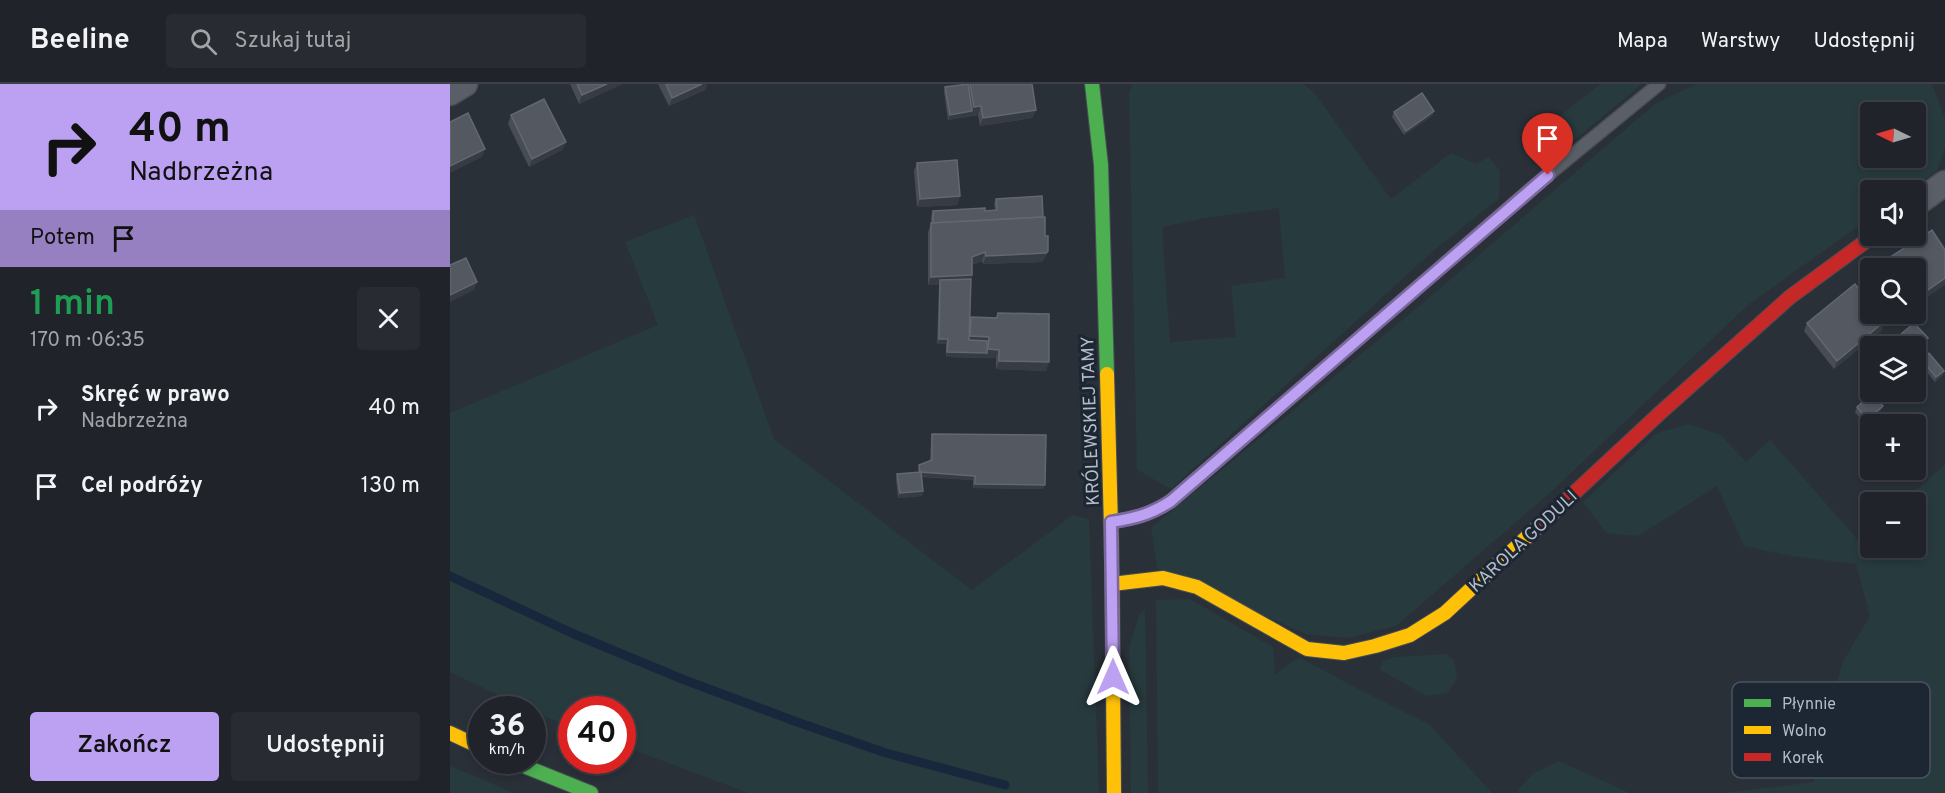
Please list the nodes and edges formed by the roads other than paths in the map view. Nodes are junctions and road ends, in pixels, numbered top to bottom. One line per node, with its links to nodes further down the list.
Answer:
1 (465, 84): 4 (street)
2 (1092, 84): 8 (main road, KRÓLEWSKIEJ TAMY)
3 (1659, 84): 8 (lane)
4 (450, 93)
5 (1945, 183): 6 (street)
6 (1926, 197)
7 (1860, 246): 9 (main road, KAROLA GODULI)
8 (1111, 522): 9 (main road, KRÓLEWSKIEJ TAMY)
9 (1112, 584): 14 (main road, KRÓLEWSKIEJ TAMY)
10 (450, 733): 11 (main road)
11 (468, 741)
12 (544, 774): 13 (main road)
13 (591, 793)
14 (1114, 793)

